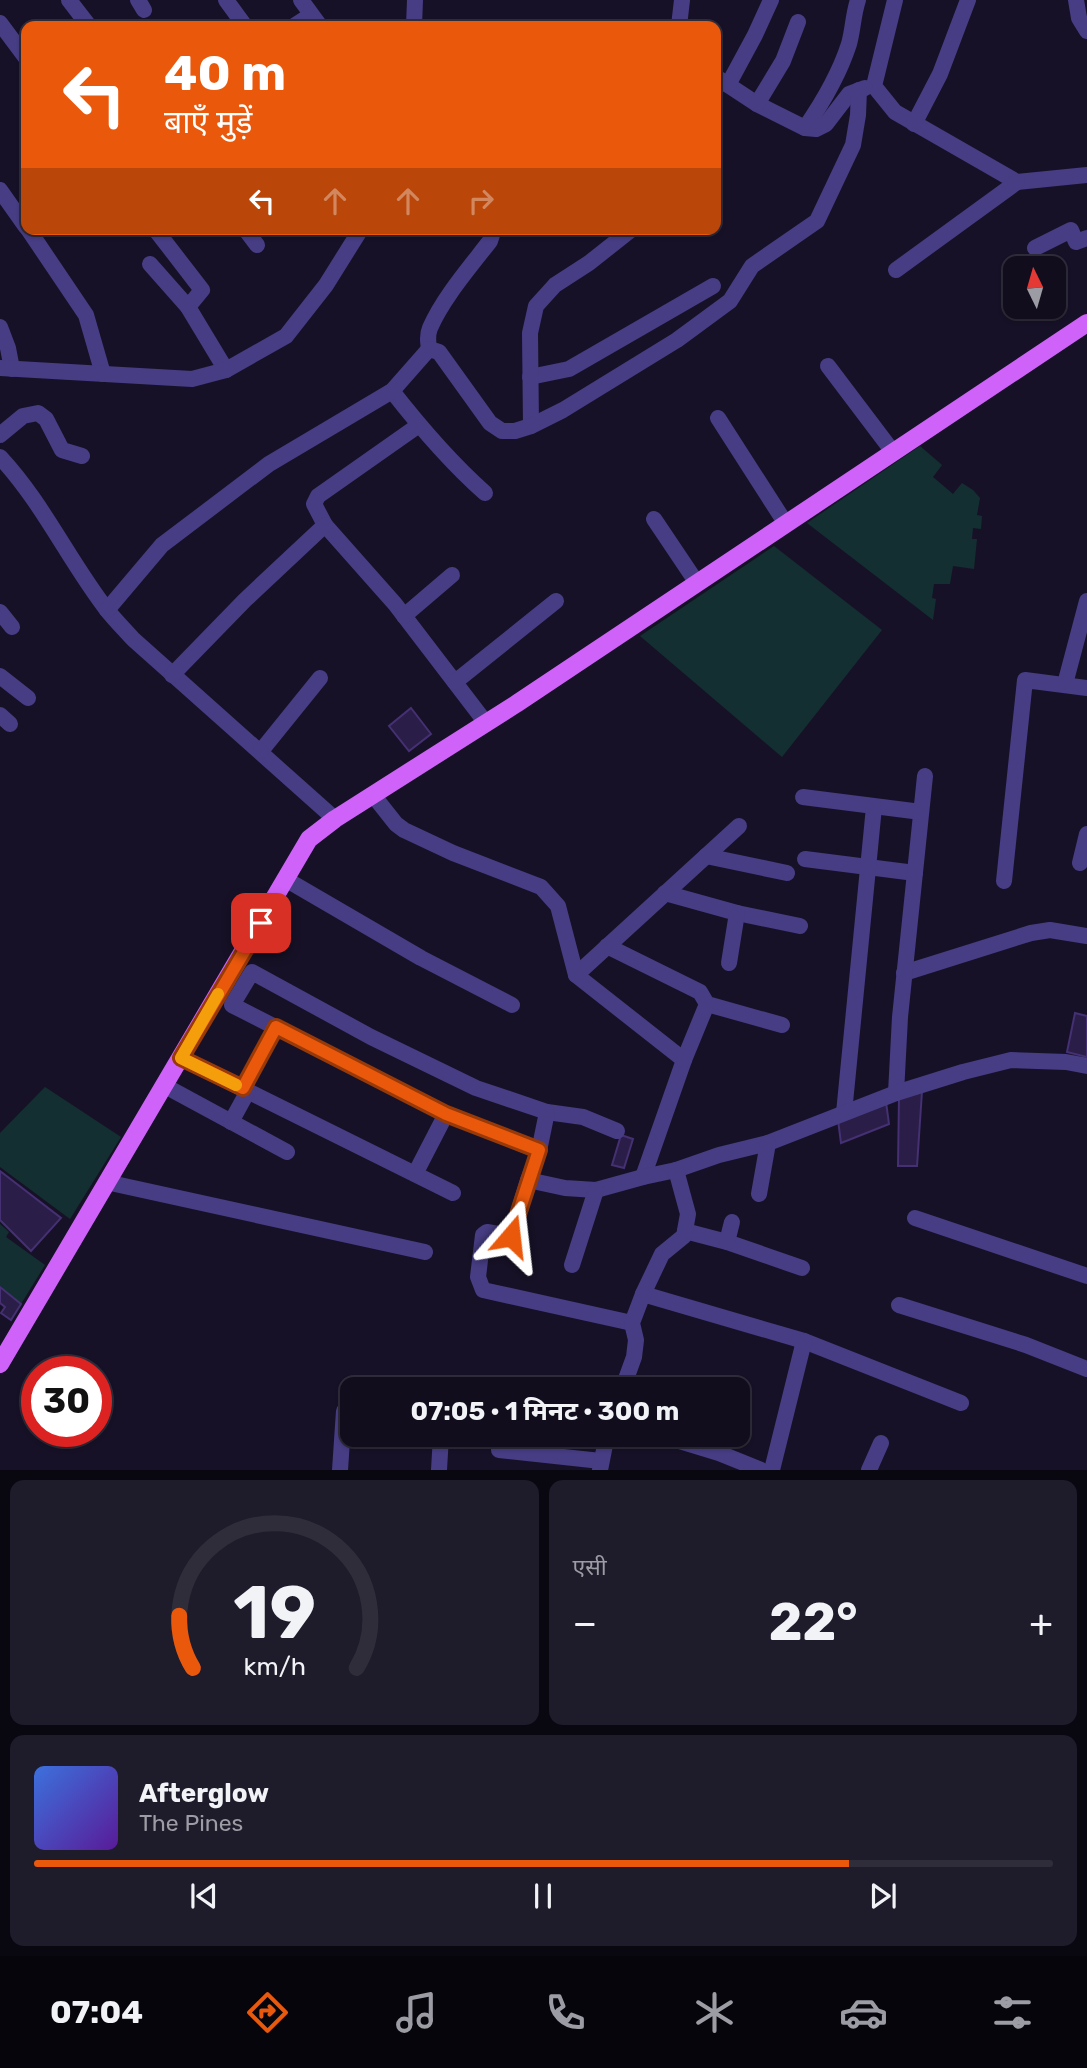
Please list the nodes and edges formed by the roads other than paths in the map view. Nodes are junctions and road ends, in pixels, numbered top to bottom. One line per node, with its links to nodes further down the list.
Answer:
1 (69, 0): 12 (street)
2 (226, 0): 13 (street)
3 (301, 0): 14 (street)
4 (415, 0): 15 (street)
5 (682, 0): 16 (street)
6 (751, 0): 11 (street)
7 (858, 0): 25 (street)
8 (895, 0): 22 (street)
9 (968, 0): 24 (street)
10 (1076, 0): 19 (street)
11 (769, 4): 21 (street)
12 (85, 21)
13 (241, 21)
14 (316, 21)
15 (414, 21)
16 (679, 21)
17 (798, 22): 23 (street)
18 (0, 23): 20 (street)
19 (1087, 32)
20 (21, 51)
21 (722, 81): 23 (street)
22 (866, 88): 24 (street); 25 (street); 54 (street)
23 (757, 104): 25 (street)
24 (914, 124): 27 (street)
25 (805, 128)
26 (1087, 175): 27 (street)
27 (1017, 182): 40 (street)
28 (0, 190): 29 (street)
29 (21, 220)
30 (32, 235): 49 (street)
31 (160, 235): 42 (street)
32 (250, 235): 37 (street)
33 (357, 235): 48 (street)
34 (492, 235): 45 (street)
35 (624, 235): 50 (street)
36 (1087, 238): 38 (street)
37 (257, 245)
38 (1035, 248)
39 (150, 264): 42 (street)
40 (895, 270)
41 (713, 286): 50 (street)
42 (188, 307): 48 (street)
43 (1087, 323): 56 (main road)
44 (0, 327): 47 (street)
45 (429, 349): 51 (street); 54 (street)
46 (828, 366): 56 (street)
47 (6, 368): 49 (street)
48 (226, 370): 49 (street)
49 (103, 374)
50 (530, 377): 54 (street)
51 (392, 391): 53 (street); 67 (street)
52 (718, 418): 61 (street)
53 (419, 425): 59 (street); 62 (street)
54 (531, 426)
55 (0, 435): 57 (street)
56 (893, 452): 61 (main road)
57 (82, 456)
58 (0, 457): 67 (street)
59 (485, 493)
60 (654, 519): 64 (street)
61 (786, 523): 64 (main road)
62 (325, 525): 69 (street); 71 (street)
63 (452, 575): 69 (street)
64 (697, 583): 78 (main road)
65 (556, 601): 74 (street)
66 (1087, 601): 75 (street)
67 (107, 610): 71 (street)
68 (0, 612): 70 (street)
69 (404, 616): 74 (street)
70 (12, 627)
71 (172, 674): 79 (street)
72 (0, 677): 77 (street)
73 (320, 678): 79 (street)
74 (455, 682): 78 (street)
75 (1065, 684): 76 (street); 95 (street)
76 (1087, 688)
77 (28, 698)
78 (486, 723): 81 (main road)
79 (261, 751): 85 (street)
80 (925, 776): 84 (street)
81 (373, 795): 85 (main road); 103 (street)
82 (803, 797): 83 (street)
83 (874, 807): 84 (street); 91 (street)
84 (922, 812): 93 (street)
85 (335, 818): 94 (main road)
86 (739, 826): 88 (street)
87 (1087, 835): 90 (street)
88 (706, 856): 92 (street); 96 (street)
89 (805, 859): 91 (street)
90 (1080, 863)
91 (868, 867): 93 (street); 115 (street)
92 (786, 873)
93 (915, 873): 102 (street)
94 (287, 880): 104 (street); 108 (main road)
95 (1004, 881)
96 (665, 893): 97 (street); 100 (street)
97 (737, 913): 98 (street); 101 (street)
98 (800, 926)
99 (1087, 936): 102 (street)
100 (607, 946): 103 (street); 105 (street)
101 (729, 963)
102 (904, 973): 113 (street)
103 (576, 975): 109 (street)
104 (512, 1004)
105 (708, 1004): 106 (street); 109 (street)
106 (782, 1025)
107 (276, 1027): 112 (street); 114 (street); 116 (street)
108 (181, 1058): 111 (main road); 112 (street)
109 (684, 1060): 124 (street)
110 (1087, 1066): 113 (street)
111 (165, 1086): 117 (street); 126 (main road)
112 (245, 1090): 117 (street); 123 (street)
113 (896, 1093): 115 (street)
114 (547, 1112): 118 (street); 120 (street)
115 (844, 1113): 119 (street)
116 (446, 1114): 120 (street); 123 (street)
117 (231, 1122): 121 (street)
118 (617, 1131)
119 (768, 1143): 122 (street); 129 (street)
120 (539, 1150): 125 (street)
121 (287, 1152)
122 (676, 1170): 124 (street); 132 (street)
123 (415, 1174): 128 (street)
124 (643, 1177): 127 (street)
125 (528, 1180): 127 (street); 140 (street)
126 (106, 1182): 134 (street); 142 (main road)
127 (596, 1190): 135 (street)
128 (453, 1193)
129 (758, 1194)
130 (915, 1218): 137 (street)
131 (732, 1222): 133 (street)
132 (685, 1231): 133 (street); 138 (street)
133 (727, 1242): 136 (street)
134 (425, 1252)
135 (572, 1265)
136 (802, 1268)
137 (1087, 1276)
138 (643, 1294): 140 (street); 141 (street)
139 (899, 1305): 143 (street)
140 (632, 1323): 144 (street)
141 (804, 1341): 145 (street); 156 (street)
142 (0, 1364)
143 (1087, 1369)
144 (627, 1377)
145 (961, 1403)
146 (880, 1443): 157 (street)
147 (342, 1447): 154 (street)
148 (440, 1447): 155 (street)
149 (606, 1447): 152 (street)
150 (721, 1447): 153 (street)
151 (499, 1450): 152 (street)
152 (603, 1467)
153 (751, 1467)
154 (340, 1469)
155 (439, 1469)
156 (772, 1469)
157 (869, 1469)

